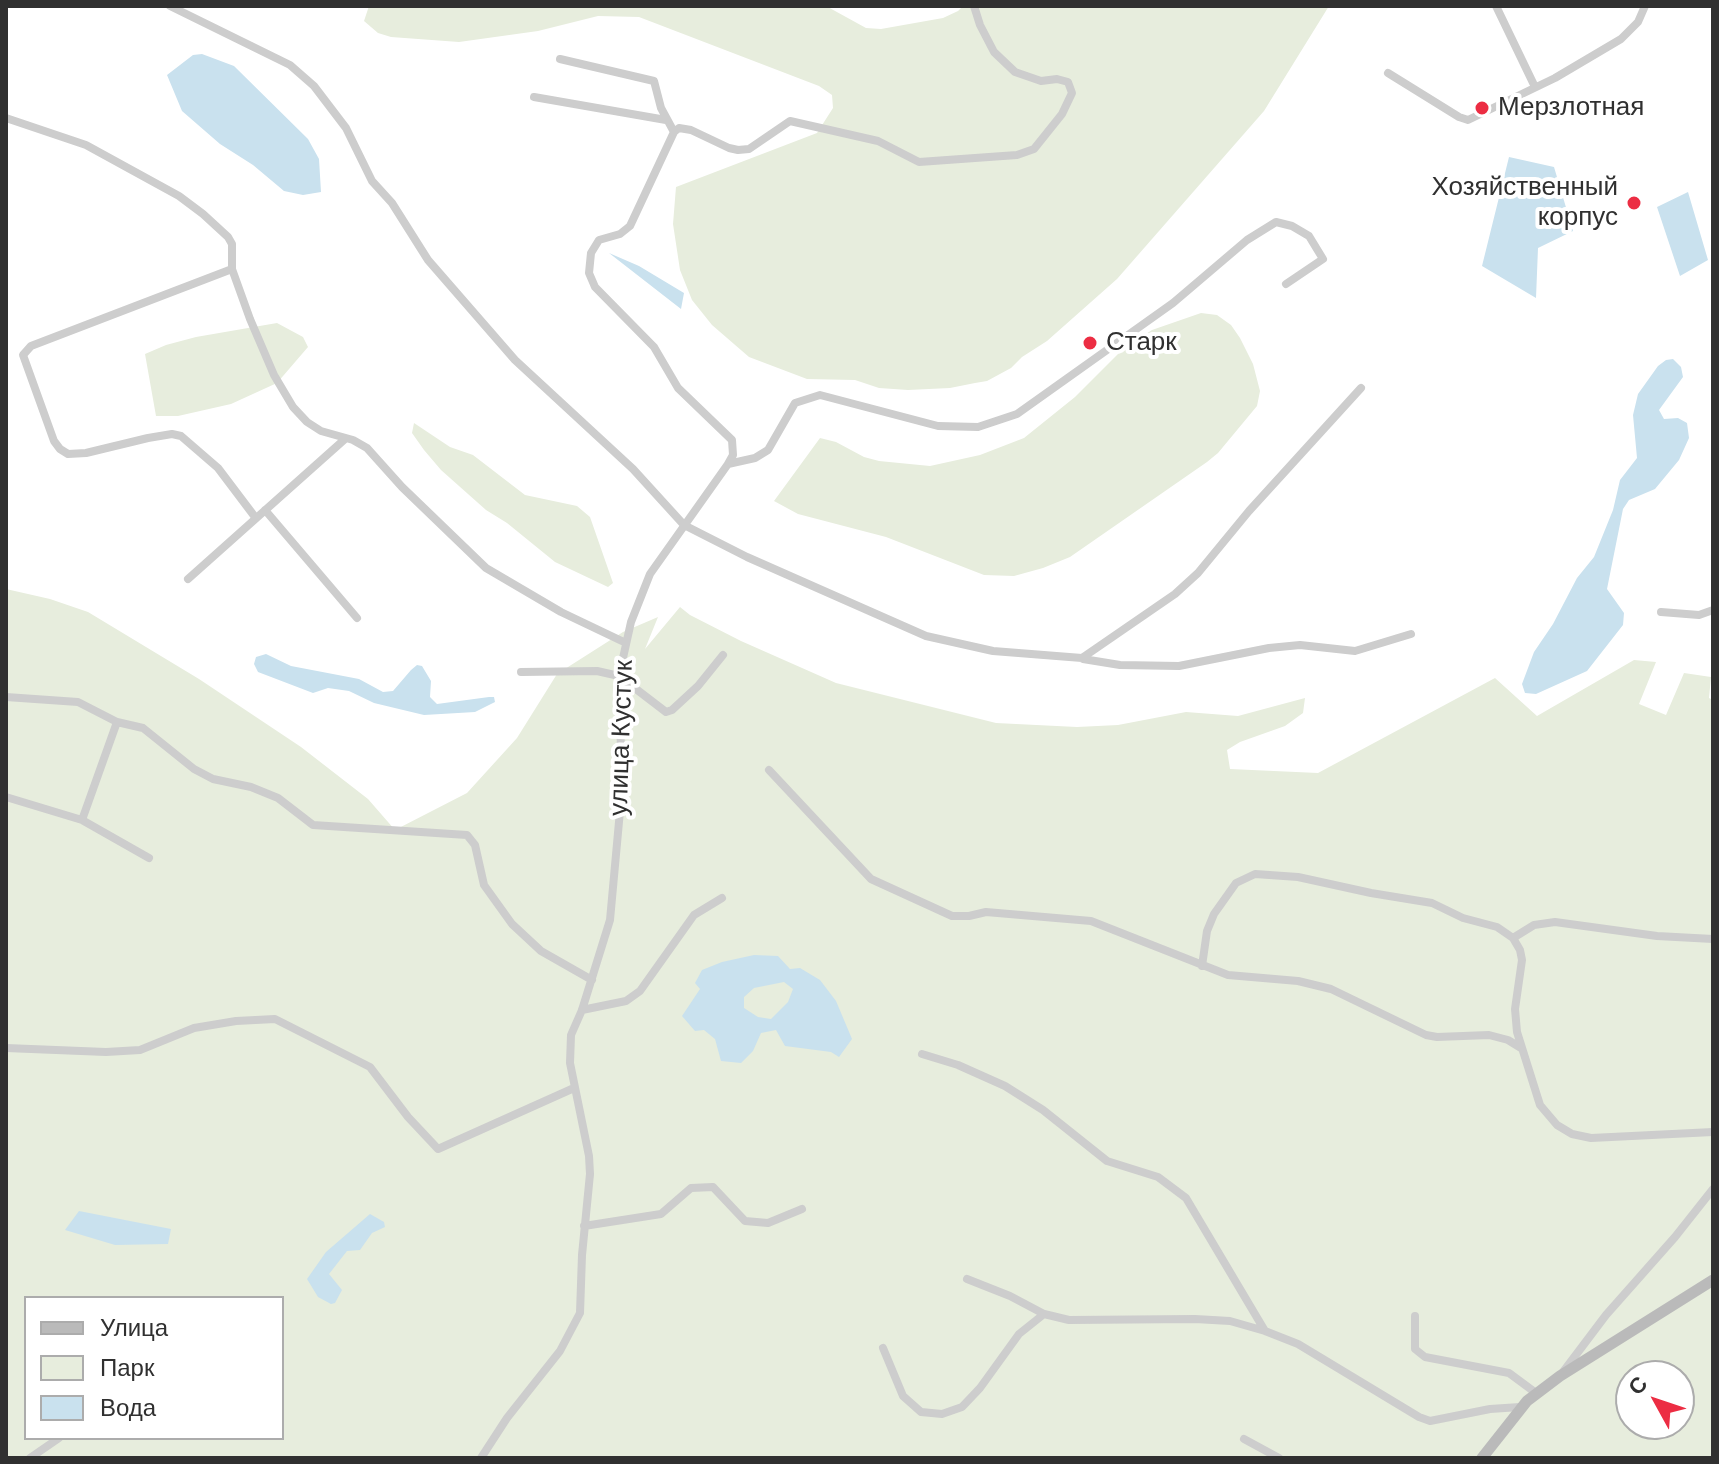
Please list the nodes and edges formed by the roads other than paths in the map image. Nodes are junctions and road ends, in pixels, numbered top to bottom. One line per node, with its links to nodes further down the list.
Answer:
1 (170, 6): 19 (street)
2 (974, 6): 11 (street)
3 (1496, 6): 7 (street)
4 (1645, 6): 7 (street)
5 (560, 59): 10 (street)
6 (1388, 73): 7 (street)
7 (1535, 87)
8 (534, 97): 10 (street)
9 (6, 118): 12 (street)
10 (666, 120): 11 (street)
11 (674, 132): 16 (street)
12 (232, 269): 15 (street); 18 (street)
13 (1286, 284): 16 (street)
14 (1361, 388): 27 (street)
15 (345, 439): 17 (street); 25 (street)
16 (728, 464): 19 (street, улица Кустук)
17 (265, 510): 18 (street); 23 (street)
18 (255, 517): 20 (street)
19 (684, 525): 25 (street, улица Кустук); 27 (street)
20 (188, 579)
21 (1713, 610): 22 (street)
22 (1661, 612)
23 (357, 618)
24 (1411, 634): 27 (street)
25 (626, 643): 29 (street, улица Кустук)
26 (723, 655): 29 (street)
27 (1082, 658)
28 (521, 672): 29 (street)
29 (619, 676): 40 (street, улица Кустук)
30 (6, 697): 31 (street)
31 (117, 722): 34 (street); 40 (street)
32 (769, 770): 39 (street)
33 (6, 797): 34 (street)
34 (82, 820): 35 (street)
35 (149, 858)
36 (722, 898): 41 (street)
37 (1513, 938): 38 (street); 39 (street); 43 (street)
38 (1713, 939)
39 (1202, 966): 43 (street)
40 (592, 980): 41 (street, улица Кустук)
41 (582, 1010): 45 (street, улица Кустук)
42 (6, 1048): 45 (street)
43 (1521, 1048): 46 (street)
44 (922, 1054): 54 (street)
45 (574, 1088): 49 (street, улица Кустук)
46 (1713, 1132)
47 (1713, 1189): 56 (street)
48 (802, 1209): 49 (street)
49 (584, 1226): 62 (street, улица Кустук)
50 (967, 1279): 52 (street)
51 (1713, 1280): 56 (main road)
52 (1044, 1314): 54 (street); 55 (street)
53 (1415, 1316): 57 (street)
54 (1265, 1331): 58 (street)
55 (883, 1348)
56 (1560, 1376): 57 (main road)
57 (1536, 1393): 58 (main road)
58 (1520, 1407): 64 (main road)
59 (1244, 1439): 63 (street)
60 (56, 1440): 61 (street)
61 (30, 1458)
62 (481, 1458)
63 (1279, 1458)
64 (1482, 1458)

